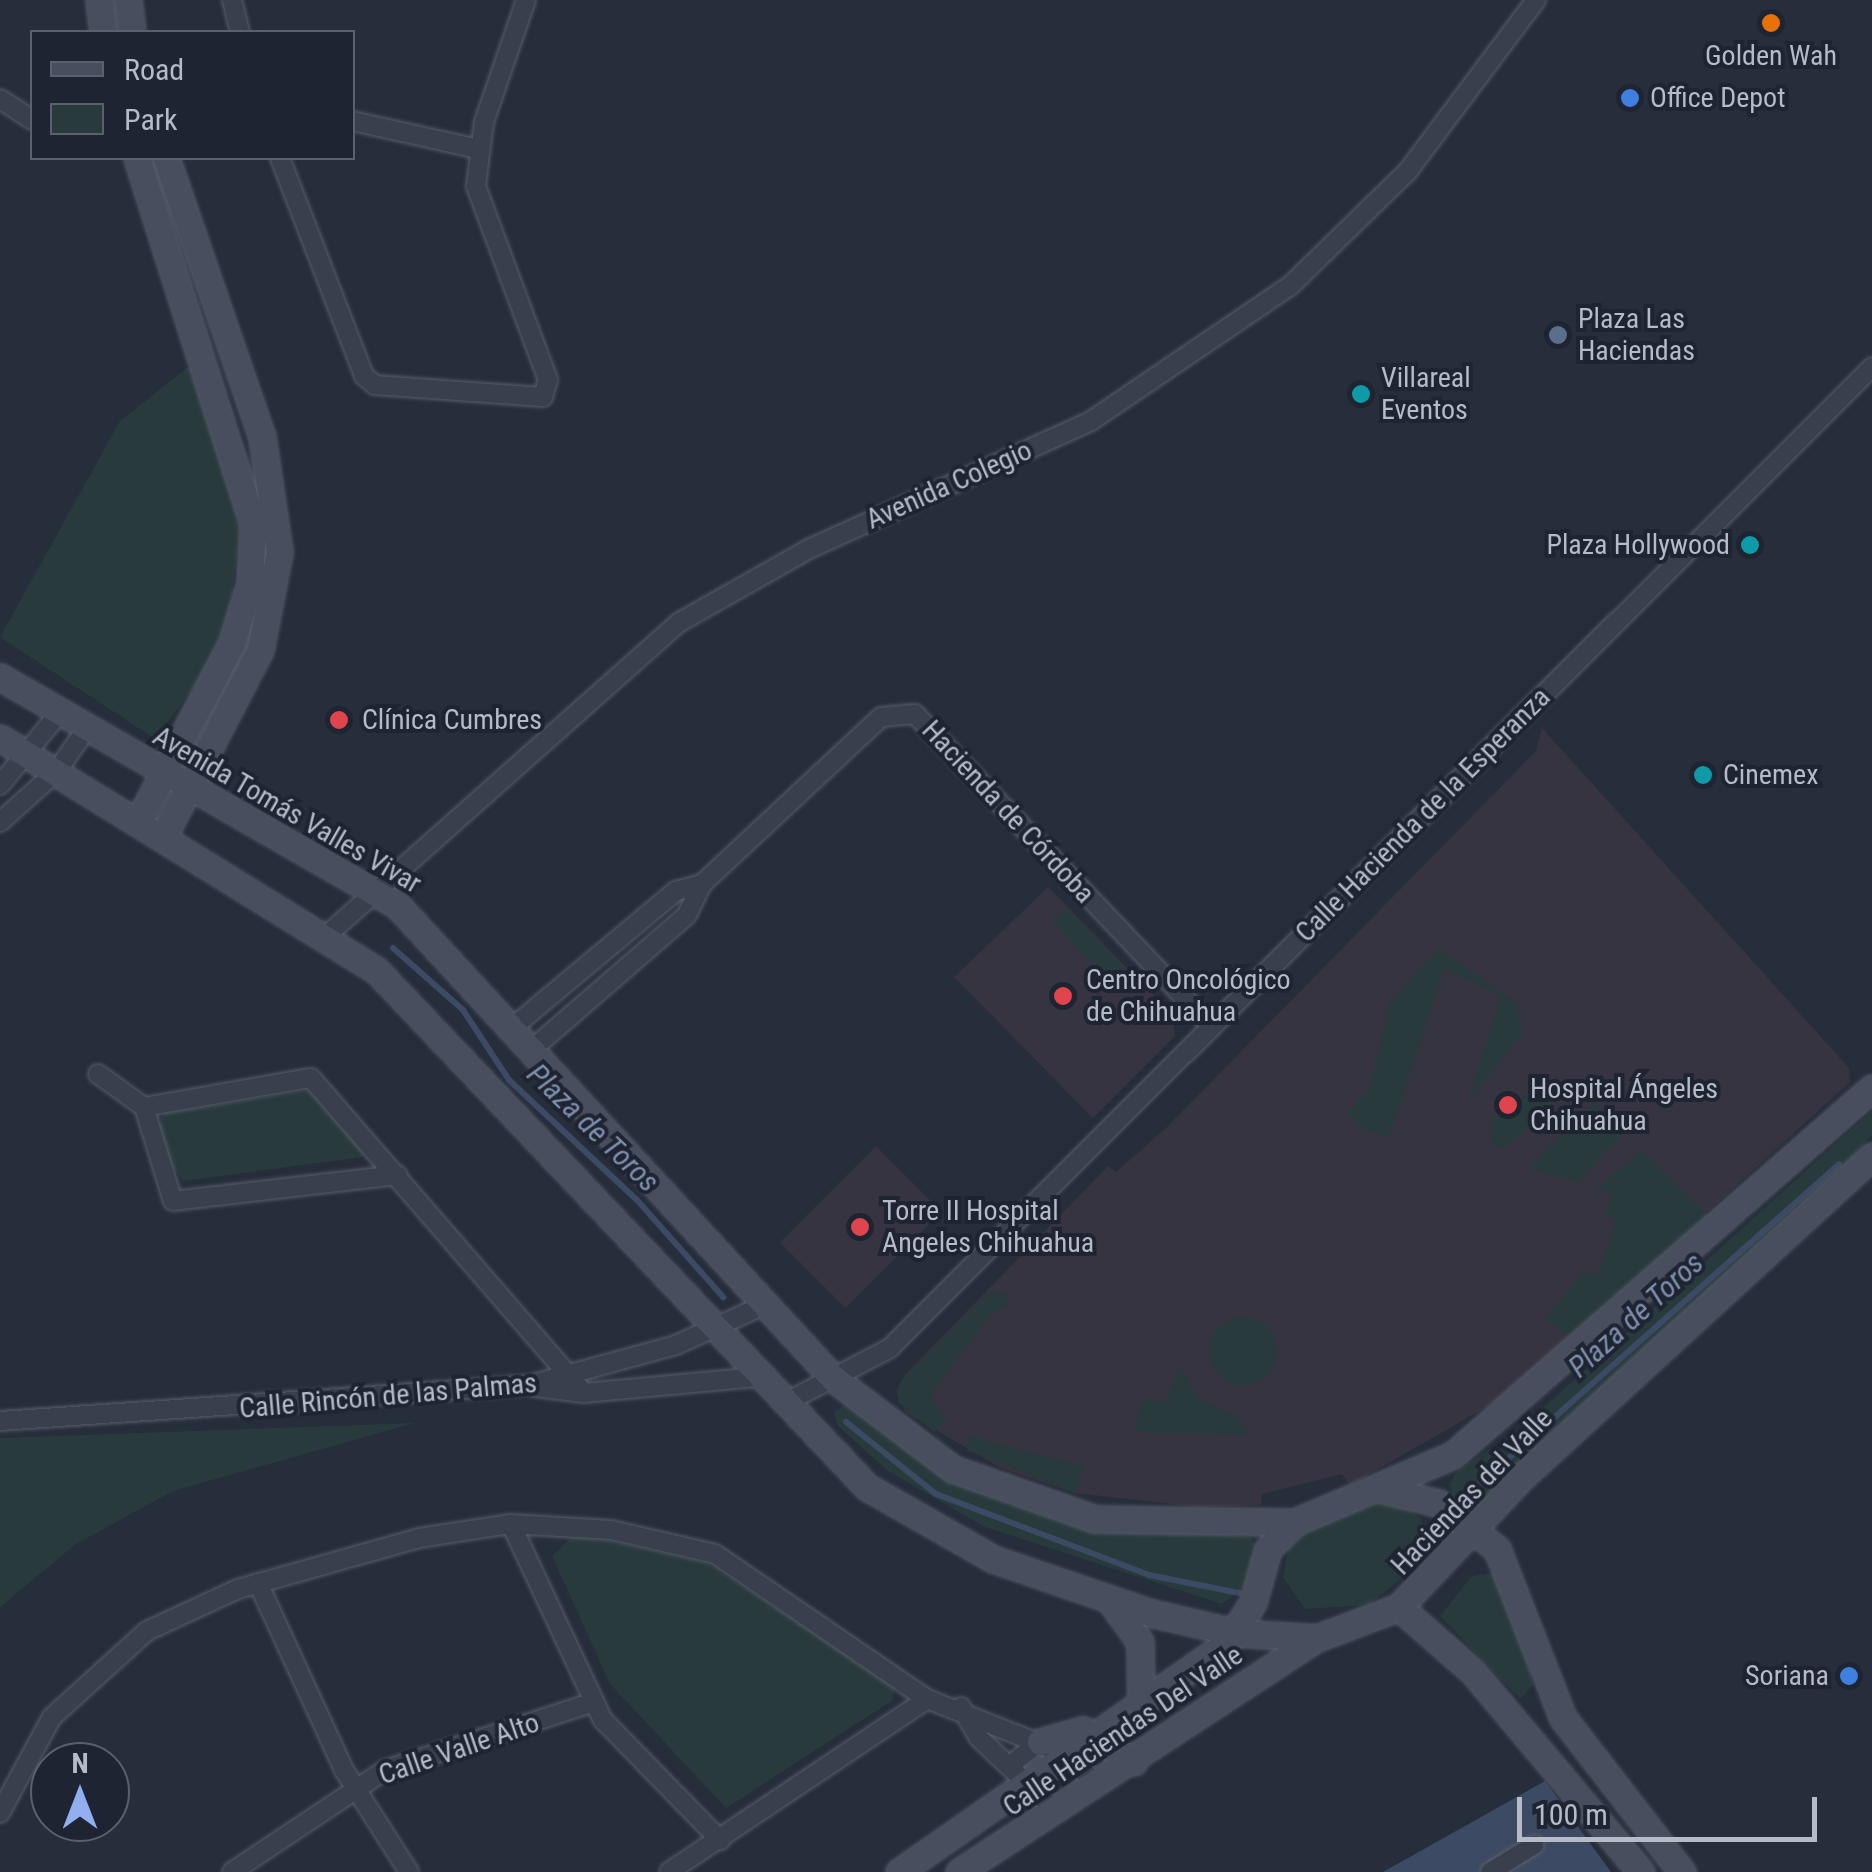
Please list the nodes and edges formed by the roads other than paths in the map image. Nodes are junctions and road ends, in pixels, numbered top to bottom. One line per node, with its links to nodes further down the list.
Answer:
1 (99, 0): 6 (main road)
2 (128, 0): 7 (main road)
3 (232, 0): 8 (street)
4 (526, 0): 12 (street)
5 (1536, 0): 30 (street, Avenida Colegio)
6 (104, 30)
7 (132, 30)
8 (240, 30)
9 (0, 99): 10 (street)
10 (30, 119)
11 (355, 122): 12 (street)
12 (478, 149): 15 (street)
13 (138, 160): 23 (main road)
14 (167, 160): 25 (main road)
15 (281, 160)
16 (1872, 367): 32 (street, Calle Hacienda de la Esperanza)
17 (0, 677): 18 (main road, Avenida Tomás Valles Vivar)
18 (60, 712): 19 (main road, Avenida Tomás Valles Vivar); 21 (street)
19 (87, 728): 22 (street); 23 (main road, Avenida Tomás Valles Vivar)
20 (0, 738): 21 (main road)
21 (30, 756): 22 (main road); 24 (street)
22 (57, 772): 26 (street); 27 (main road)
23 (165, 774): 25 (main road, Avenida Tomás Valles Vivar); 27 (main road)
24 (0, 785)
25 (189, 788): 28 (main road); 30 (main road, Avenida Tomás Valles Vivar)
26 (1, 820)
27 (138, 821): 28 (main road)
28 (164, 836): 31 (main road)
29 (702, 884): 32 (street, Hacienda de Córdoba); 33 (street, Hacienda de Córdoba); 34 (street, Hacienda de Córdoba)
30 (373, 896): 31 (street, Avenida Colegio); 33 (main road, Avenida Tomás Valles Vivar)
31 (327, 935): 41 (main road)
32 (1212, 1027): 45 (street, Calle Hacienda de la Esperanza)
33 (512, 1028): 34 (main road, Avenida Tomás Valles Vivar)
34 (531, 1050): 40 (main road, Avenida Tomás Valles Vivar)
35 (98, 1074): 37 (street)
36 (1872, 1088): 51 (main road, Haciendas del Valle)
37 (144, 1107): 39 (street); 39 (street)
38 (1872, 1156): 55 (main road, Haciendas del Valle)
39 (397, 1175): 43 (street)
40 (762, 1306): 41 (street, Calle Rincón de las Palmas); 45 (main road, Avenida Tomás Valles Vivar)
41 (712, 1330): 42 (street, Calle Rincón de las Palmas); 44 (main road)
42 (656, 1352): 43 (street, Calle Rincón de las Palmas); 47 (street)
43 (569, 1375): 46 (street, Calle Rincón de las Palmas); 48 (street)
44 (757, 1377): 47 (street); 49 (main road)
45 (834, 1378): 49 (street, Calle Hacienda de la Esperanza); 53 (main road, Avenida Tomás Valles Vivar)
46 (530, 1385): 48 (street); 50 (street, Calle Rincón de las Palmas)
47 (662, 1385): 48 (street)
48 (584, 1393)
49 (783, 1404): 57 (main road)
50 (0, 1421)
51 (1376, 1488): 52 (main road, Haciendas del Valle); 55 (main road)
52 (1335, 1498): 53 (main road, Avenida Tomás Valles Vivar)
53 (1294, 1522): 59 (main road)
54 (511, 1524): 56 (street); 61 (street); 62 (street)
55 (1474, 1526): 58 (main road, Haciendas del Valle); 65 (main road)
56 (258, 1583): 73 (street); 74 (street)
57 (1109, 1599): 59 (main road); 63 (main road)
58 (1399, 1607): 60 (main road, Haciendas del Valle); 67 (main road)
59 (1237, 1633): 60 (main road); 63 (main road, Calle Haciendas Del Valle)
60 (1318, 1638): 70 (main road, Calle Haciendas Del Valle)
61 (927, 1699): 64 (street); 76 (street)
62 (592, 1703): 73 (street, Calle Valle Alto); 76 (street)
63 (1141, 1705): 66 (main road, Calle Haciendas Del Valle)
64 (961, 1707): 68 (street); 71 (street)
65 (1563, 1718): 67 (main road); 85 (main road)
66 (1098, 1734): 68 (main road); 69 (main road, Calle Haciendas Del Valle); 70 (main road)
67 (1534, 1739): 84 (main road)
68 (1040, 1742): 69 (street); 71 (street)
69 (1068, 1755): 71 (main road, Calle Haciendas Del Valle); 72 (street)
70 (1134, 1762): 72 (main road, Calle Haciendas Del Valle)
71 (1018, 1775): 75 (street); 81 (main road, Calle Haciendas Del Valle)
72 (1098, 1786): 75 (main road, Calle Haciendas Del Valle)
73 (353, 1787): 78 (street, Calle Valle Alto); 79 (street)
74 (0, 1812)
75 (1058, 1813): 82 (main road, Calle Haciendas Del Valle)
76 (720, 1840): 80 (street)
77 (1534, 1845): 83 (street)
78 (232, 1872)
79 (410, 1872)
80 (669, 1872)
81 (898, 1872)
82 (960, 1872)
83 (1490, 1872)
84 (1640, 1872)
85 (1682, 1872)

